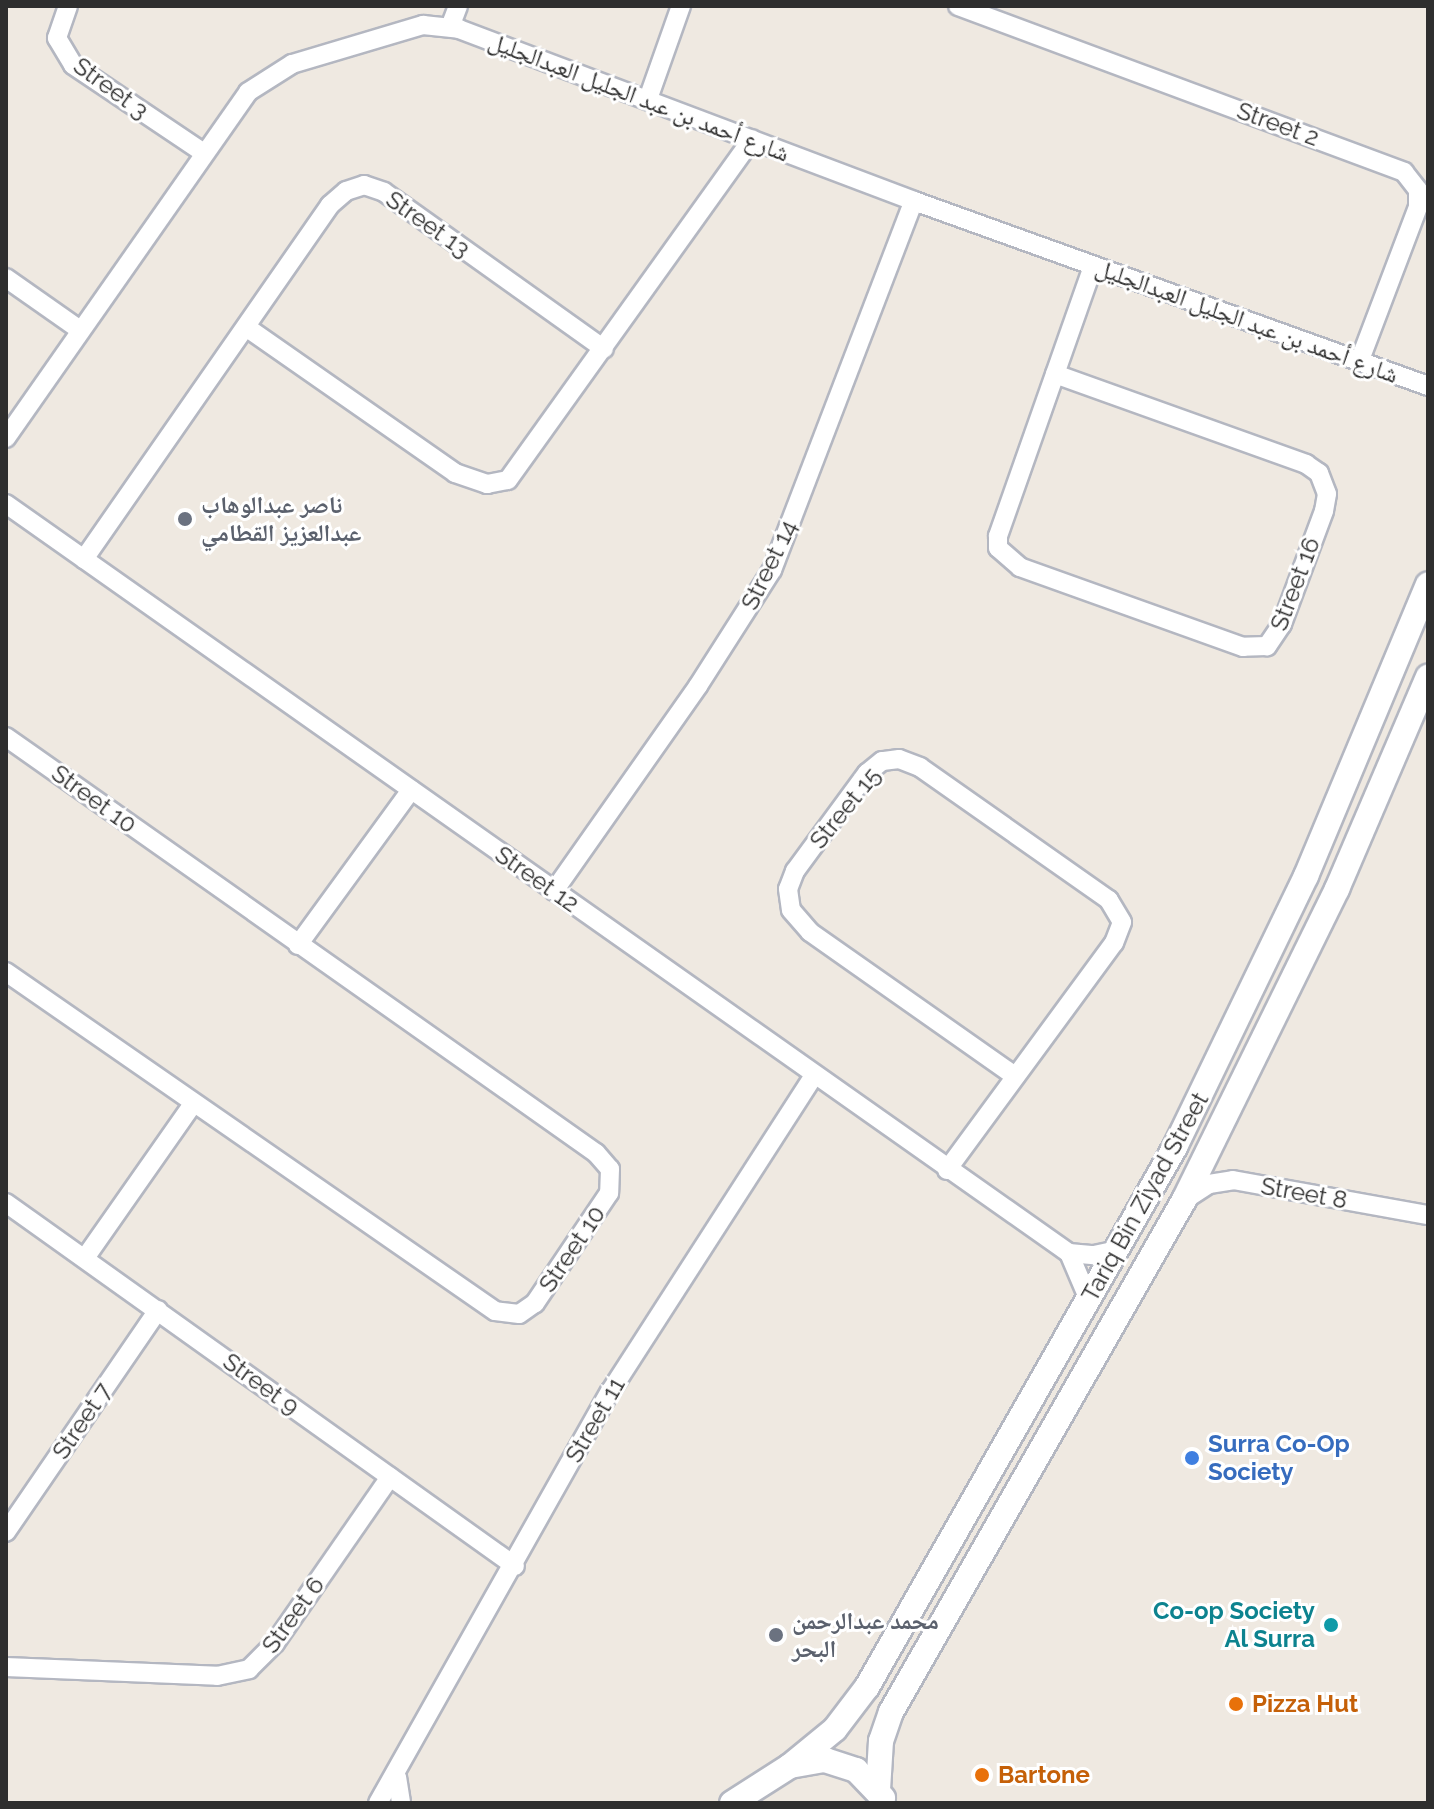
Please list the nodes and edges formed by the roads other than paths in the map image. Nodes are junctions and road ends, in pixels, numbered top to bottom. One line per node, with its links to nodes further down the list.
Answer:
1 (68, 6): 8 (street, Street 3)
2 (458, 6): 5 (street)
3 (681, 6): 6 (street)
4 (958, 6): 15 (street, Street 2)
5 (450, 27): 6 (street, شارع أحمد بن عبد الجليل العبدالجليل); 8 (street, شارع أحمد بن عبد الجليل العبدالجليل)
6 (648, 99): 7 (street, شارع أحمد بن عبد الجليل العبدالجليل)
7 (752, 139): 9 (street, شارع أحمد بن عبد الجليل العبدالجليل); 14 (street)
8 (201, 151): 13 (street, شارع أحمد بن عبد الجليل العبدالجليل)
9 (914, 201): 10 (street, شارع أحمد بن عبد الجليل العبدالجليل); 27 (street, Street 14)
10 (1093, 266): 15 (street, شارع أحمد بن عبد الجليل العبدالجليل); 16 (street, Street 16)
11 (6, 278): 13 (street)
12 (246, 327): 14 (street); 14 (street, Street 13); 20 (street, Street 13)
13 (80, 330): 18 (street, شارع أحمد بن عبد الجليل العبدالجليل)
14 (604, 349)
15 (1359, 362): 17 (street, شارع أحمد بن عبد الجليل العبدالجليل)
16 (1055, 374): 16 (street, Street 16)
17 (1428, 386)
18 (6, 438)
19 (6, 504): 20 (street, Street 12)
20 (84, 559): 24 (street, Street 12)
21 (1428, 584): 25 (main road, Tariq Bin Ziyad Street)
22 (1428, 677): 26 (main road, Tariq Bin Ziyad Street)
23 (6, 737): 28 (street, Street 10)
24 (411, 790): 27 (street, Street 12); 28 (street)
25 (1306, 876): 26 (main road); 37 (main road, Tariq Bin Ziyad Street)
26 (1337, 889): 34 (main road, Tariq Bin Ziyad Street)
27 (554, 891): 30 (street, Street 12)
28 (298, 945): 32 (street, Street 10)
29 (6, 972): 32 (street, Street 10)
30 (814, 1076): 33 (street, Street 12); 44 (street, Street 11)
31 (1015, 1076): 31 (street, Street 15); 33 (street, Street 15)
32 (192, 1105): 39 (street)
33 (947, 1170): 38 (street, Street 12)
34 (1184, 1200): 36 (street, Street 8); 48 (main road, Tariq Bin Ziyad Street)
35 (7, 1205): 39 (street, Street 9)
36 (1428, 1215)
37 (1117, 1250): 38 (street); 40 (main road, Tariq Bin Ziyad Street)
38 (1069, 1253): 40 (street)
39 (85, 1258): 41 (street, Street 9)
40 (1089, 1300): 46 (main road, Tariq Bin Ziyad Street)
41 (158, 1310): 42 (street, Street 9); 43 (street, Street 7)
42 (390, 1477): 44 (street, Street 9); 45 (street, Street 6)
43 (6, 1532)
44 (515, 1566): 47 (street, Street 11)
45 (6, 1667)
46 (790, 1766): 48 (main road); 51 (main road, Tariq Bin Ziyad Street)
47 (397, 1777): 49 (street, Street 11); 50 (street)
48 (883, 1796)
49 (378, 1803)
50 (401, 1803)
51 (732, 1803)

